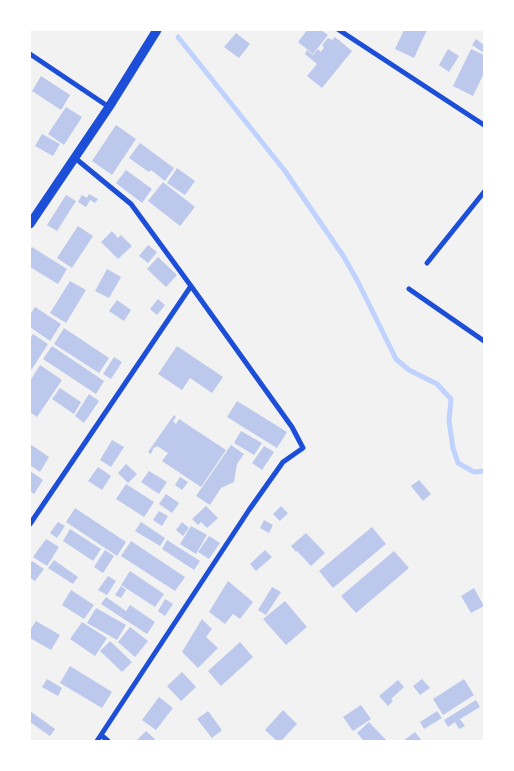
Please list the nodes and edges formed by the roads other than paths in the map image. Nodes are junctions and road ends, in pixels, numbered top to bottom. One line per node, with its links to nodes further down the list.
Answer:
1 (157, 30): 4 (street)
2 (339, 30): 5 (street)
3 (30, 54): 4 (street)
4 (109, 108): 6 (street)
5 (484, 126)
6 (75, 158): 8 (street); 10 (street)
7 (484, 192): 9 (street)
8 (30, 224)
9 (427, 263)
10 (191, 286): 13 (street); 14 (street)
11 (409, 289): 12 (street)
12 (484, 340)
13 (30, 524)
14 (101, 735): 15 (street); 16 (street)
15 (97, 741)
16 (108, 741)

